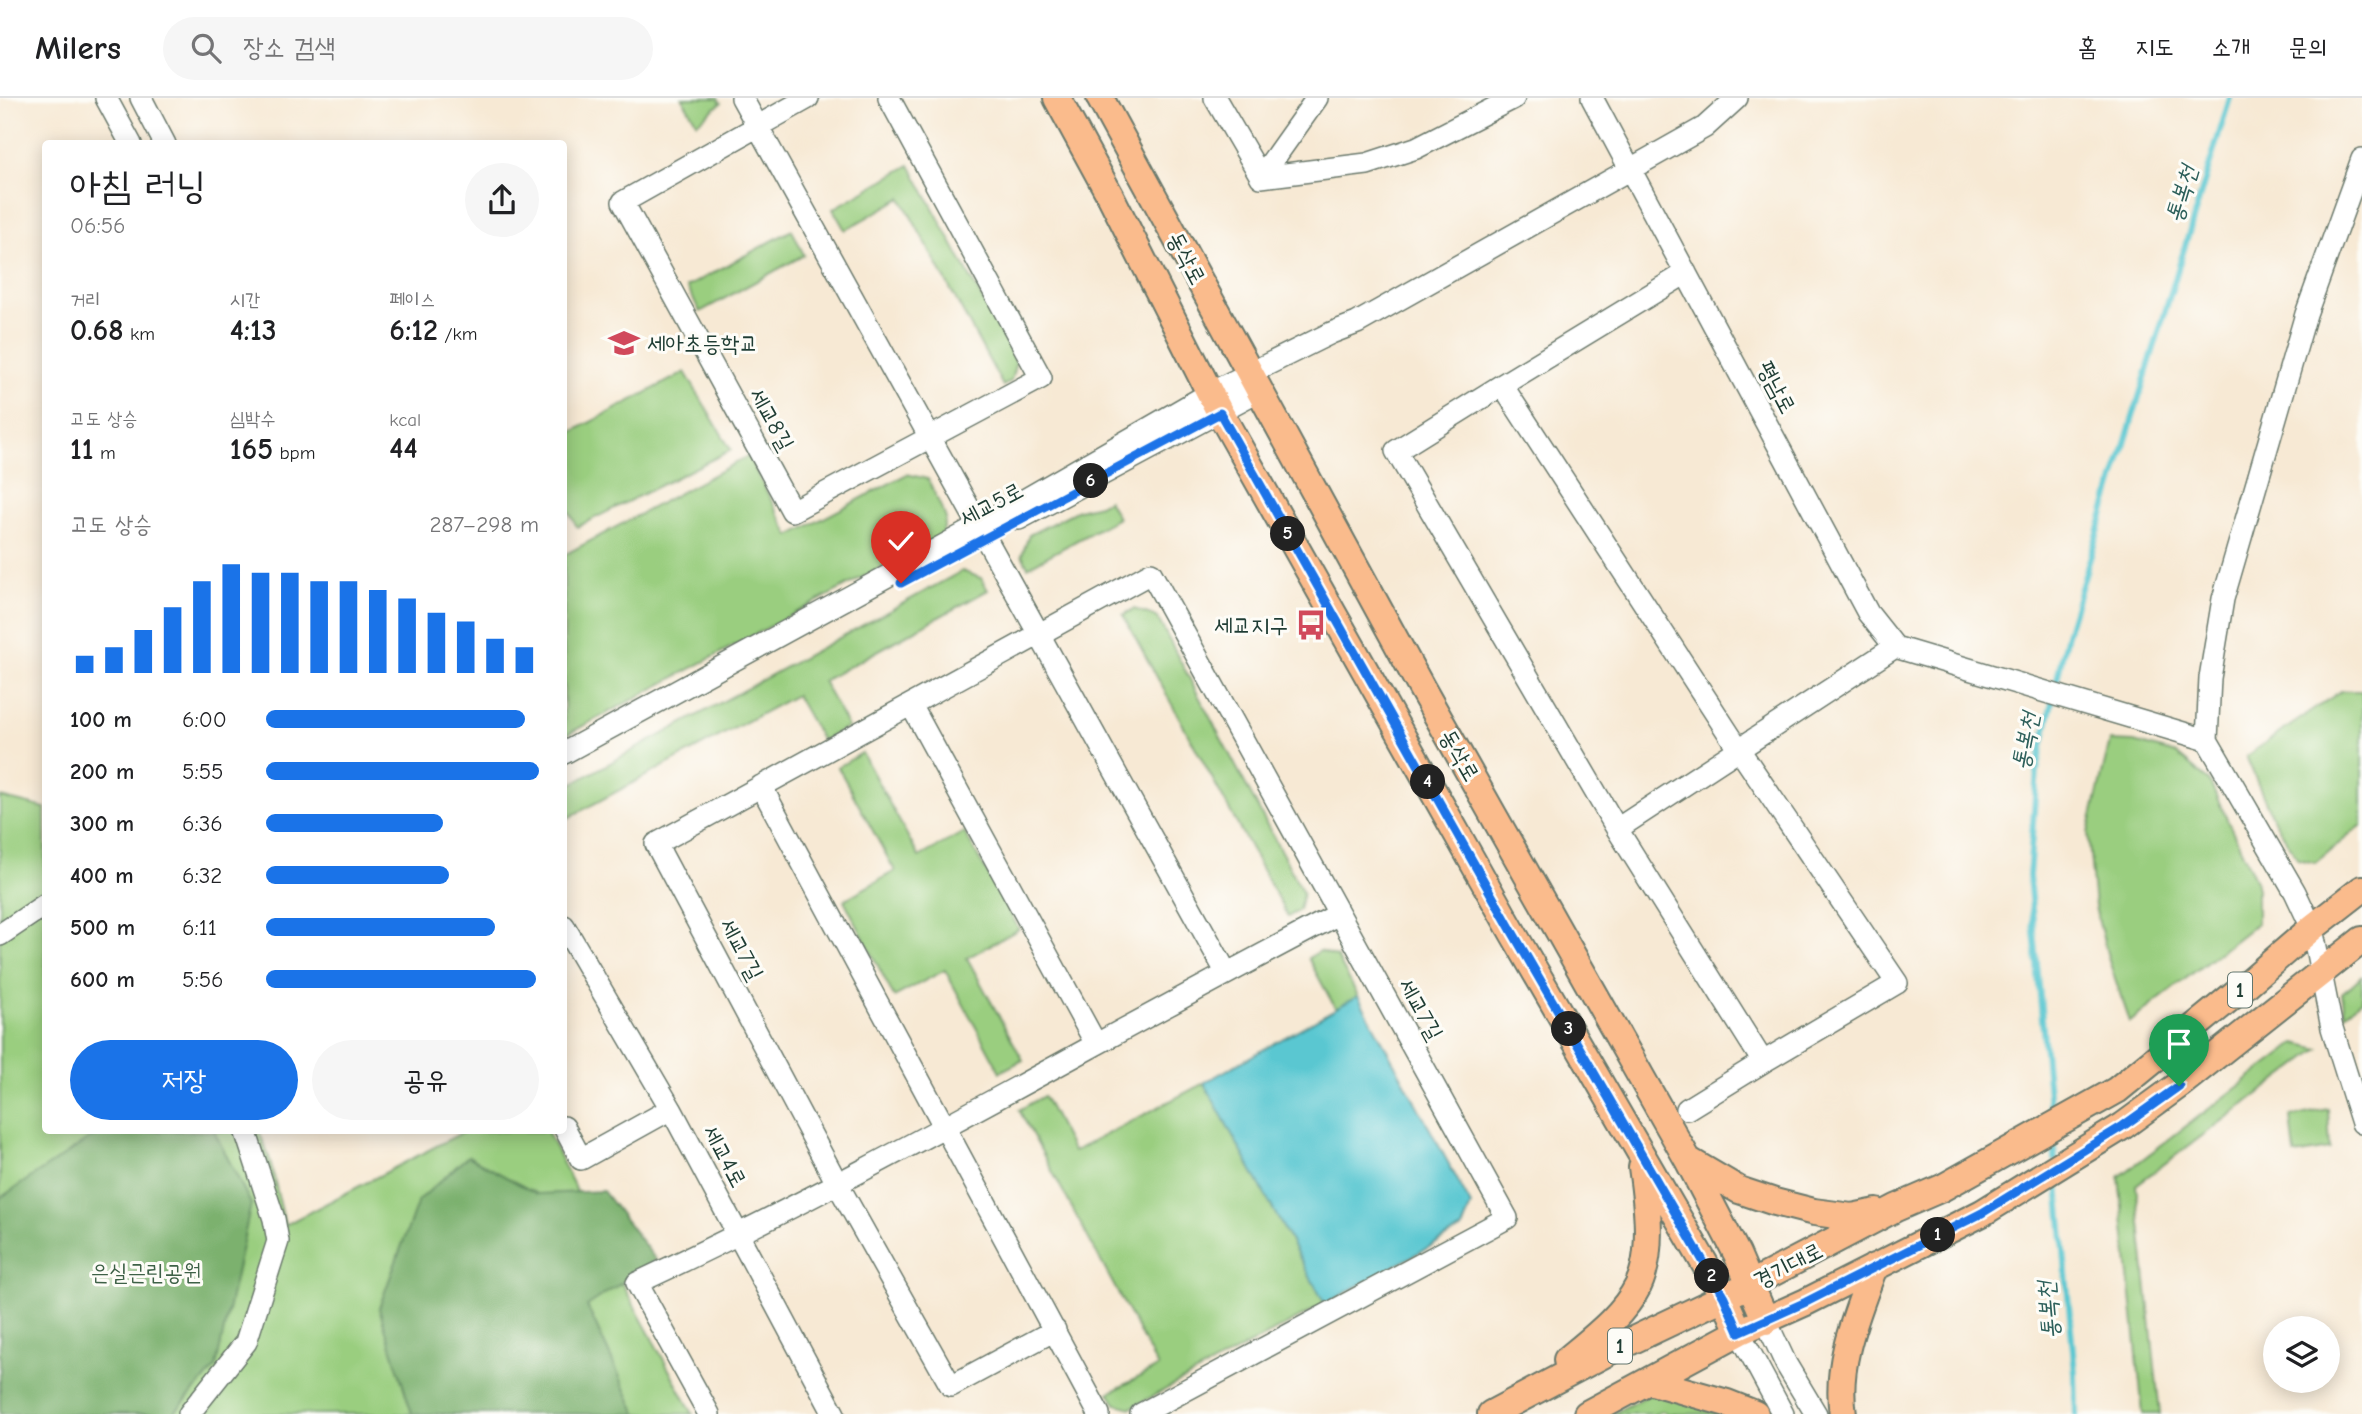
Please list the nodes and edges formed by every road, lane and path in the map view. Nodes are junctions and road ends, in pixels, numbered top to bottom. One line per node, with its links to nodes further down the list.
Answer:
1 (106, 98): 14 (street)
2 (141, 98): 15 (street)
3 (742, 98): 13 (street)
4 (808, 98): 13 (street, 세교8길)
5 (889, 98): 23 (street, 세교8길)
6 (1057, 98): 22 (main road, 동삭로)
7 (1100, 98): 20 (main road, 동삭로)
8 (1215, 98): 18 (street)
9 (1317, 98): 18 (street)
10 (1514, 98): 18 (street)
11 (1592, 98): 17 (street, 평남로)
12 (1737, 98): 17 (street, 세교5로)
13 (758, 127): 23 (street); 23 (street, 세교8길)
14 (129, 140)
15 (163, 140)
16 (2362, 159): 28 (street)
17 (1630, 168): 19 (street, 평남로); 20 (street, 세교5로)
18 (1261, 177)
19 (1686, 273): 21 (street); 26 (street, 평남로)
20 (1255, 383): 22 (street, 세교5로); 53 (main road, 동삭로)
21 (1502, 386): 29 (street); 33 (street)
22 (1215, 403): 24 (street, 세교5로); 52 (main road, 동삭로)
23 (930, 437): 24 (street)
24 (982, 531): 25 (street); 30 (street, 세교5로); 31 (street, 세교5로)
25 (1040, 634): 27 (street, 세교7길); 36 (street, 세교7길); 41 (street)
26 (1895, 647): 28 (street); 29 (street)
27 (911, 705): 32 (street, 세교7길); 43 (street)
28 (2207, 740): 37 (street)
29 (1738, 748): 33 (street); 44 (street)
30 (567, 751)
31 (567, 768)
32 (761, 786): 49 (street); 54 (street, 세교7길)
33 (1617, 829): 44 (street)
34 (2362, 889): 37 (main road, 1)
35 (42, 907): 39 (street)
36 (1339, 914): 41 (street); 69 (street, 세교7길)
37 (2312, 928): 42 (street); 55 (main road, 경기대로 / 1)
38 (567, 931): 46 (street, 세교4로)
39 (0, 935)
40 (2362, 940): 42 (main road, 1)
41 (1226, 972): 43 (street)
42 (2321, 974): 45 (street); 57 (main road, 경기대로 / 1)
43 (1096, 1044): 49 (street)
44 (1763, 1062): 47 (street)
45 (2355, 1078): 48 (street)
46 (671, 1109): 50 (street); 56 (street, 세교4로)
47 (1686, 1109)
48 (2362, 1123)
49 (944, 1125): 54 (street); 61 (street)
50 (567, 1133)
51 (246, 1134): 65 (street)
52 (1640, 1151): 59 (main road, 동삭로); 64 (main road)
53 (1688, 1160): 55 (main road); 58 (main road, 동삭로)
54 (838, 1185): 56 (street); 61 (street, 세교7길)
55 (1896, 1209): 58 (main road, 경기대로 / 1)
56 (738, 1236): 66 (street); 67 (street, 세교4로)
57 (1874, 1267): 60 (main road, 경기대로 / 1); 75 (main road)
58 (1751, 1284): 59 (main road, 경기대로 / 1); 60 (main road, 동삭로)
59 (1724, 1297): 62 (main road, 동삭로); 64 (main road, 경기대로 / 1)
60 (1766, 1321): 62 (main road, 경기대로 / 1); 74 (street, 동삭로)
61 (1055, 1330): 68 (street)
62 (1739, 1332): 63 (main road, 경기대로 / 1); 73 (street)
63 (1648, 1381): 71 (main road, 경기대로 / 1); 72 (main road)
64 (1522, 1397): 70 (main road, 경기대로 / 1)
65 (189, 1414)
66 (709, 1414)
67 (834, 1414)
68 (1099, 1414)
69 (1141, 1414)
70 (1491, 1414)
71 (1587, 1414)
72 (1755, 1414)
73 (1783, 1414)
74 (1816, 1414)
75 (1843, 1414)

